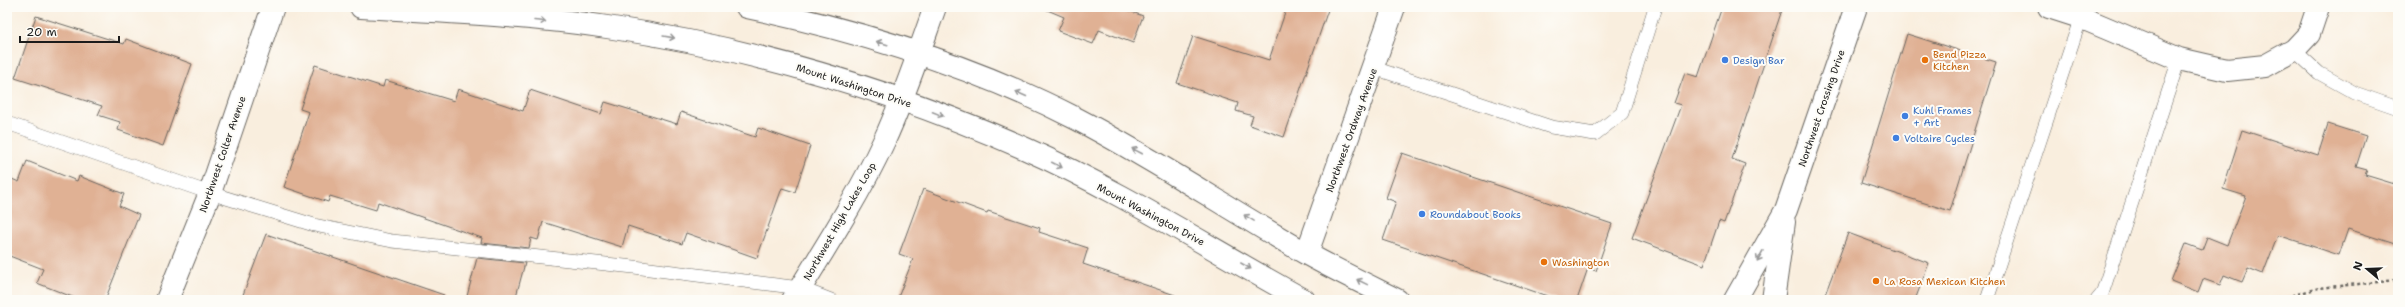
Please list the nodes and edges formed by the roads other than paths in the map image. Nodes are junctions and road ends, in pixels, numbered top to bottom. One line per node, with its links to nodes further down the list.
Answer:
1 (273, 7): 18 (main road, Northwest Colter Avenue)
2 (361, 7): 15 (main road, Mount Washington Drive, one-way to 15)
3 (747, 7): 12 (main road, one-way to 3)
4 (934, 7): 12 (main road, Northwest High Lakes Loop)
5 (1394, 7): 14 (main road, Northwest Ordway Avenue)
6 (1655, 7): 14 (lane)
7 (1856, 7): 19 (main road, Northwest Crossing Drive)
8 (2049, 7): 10 (main road)
9 (2318, 7): 11 (main road)
10 (2082, 12): 13 (main road); 28 (lane)
11 (2294, 50): 13 (main road); 16 (lane)
12 (919, 54): 15 (main road, Northwest High Lakes Loop); 20 (main road, one-way to 12)
13 (2179, 58): 29 (lane)
14 (1374, 68): 20 (main road, Northwest Ordway Avenue)
15 (901, 100): 21 (main road, Northwest High Lakes Loop); 22 (main road, Mount Washington Drive, one-way to 22)
16 (2398, 108)
17 (7, 123): 18 (lane)
18 (210, 193): 21 (lane); 23 (main road, Northwest Colter Avenue)
19 (1786, 210): 26 (main road, Northwest Crossing Drive, one-way to 26); 27 (main road, Northwest Crossing Drive)
20 (1307, 253): 25 (main road, one-way to 20)
21 (796, 294): 24 (lane)
22 (1300, 299)
23 (167, 300)
24 (831, 300)
25 (1397, 300)
26 (1735, 300)
27 (1772, 300)
28 (1986, 300)
29 (2097, 300)

